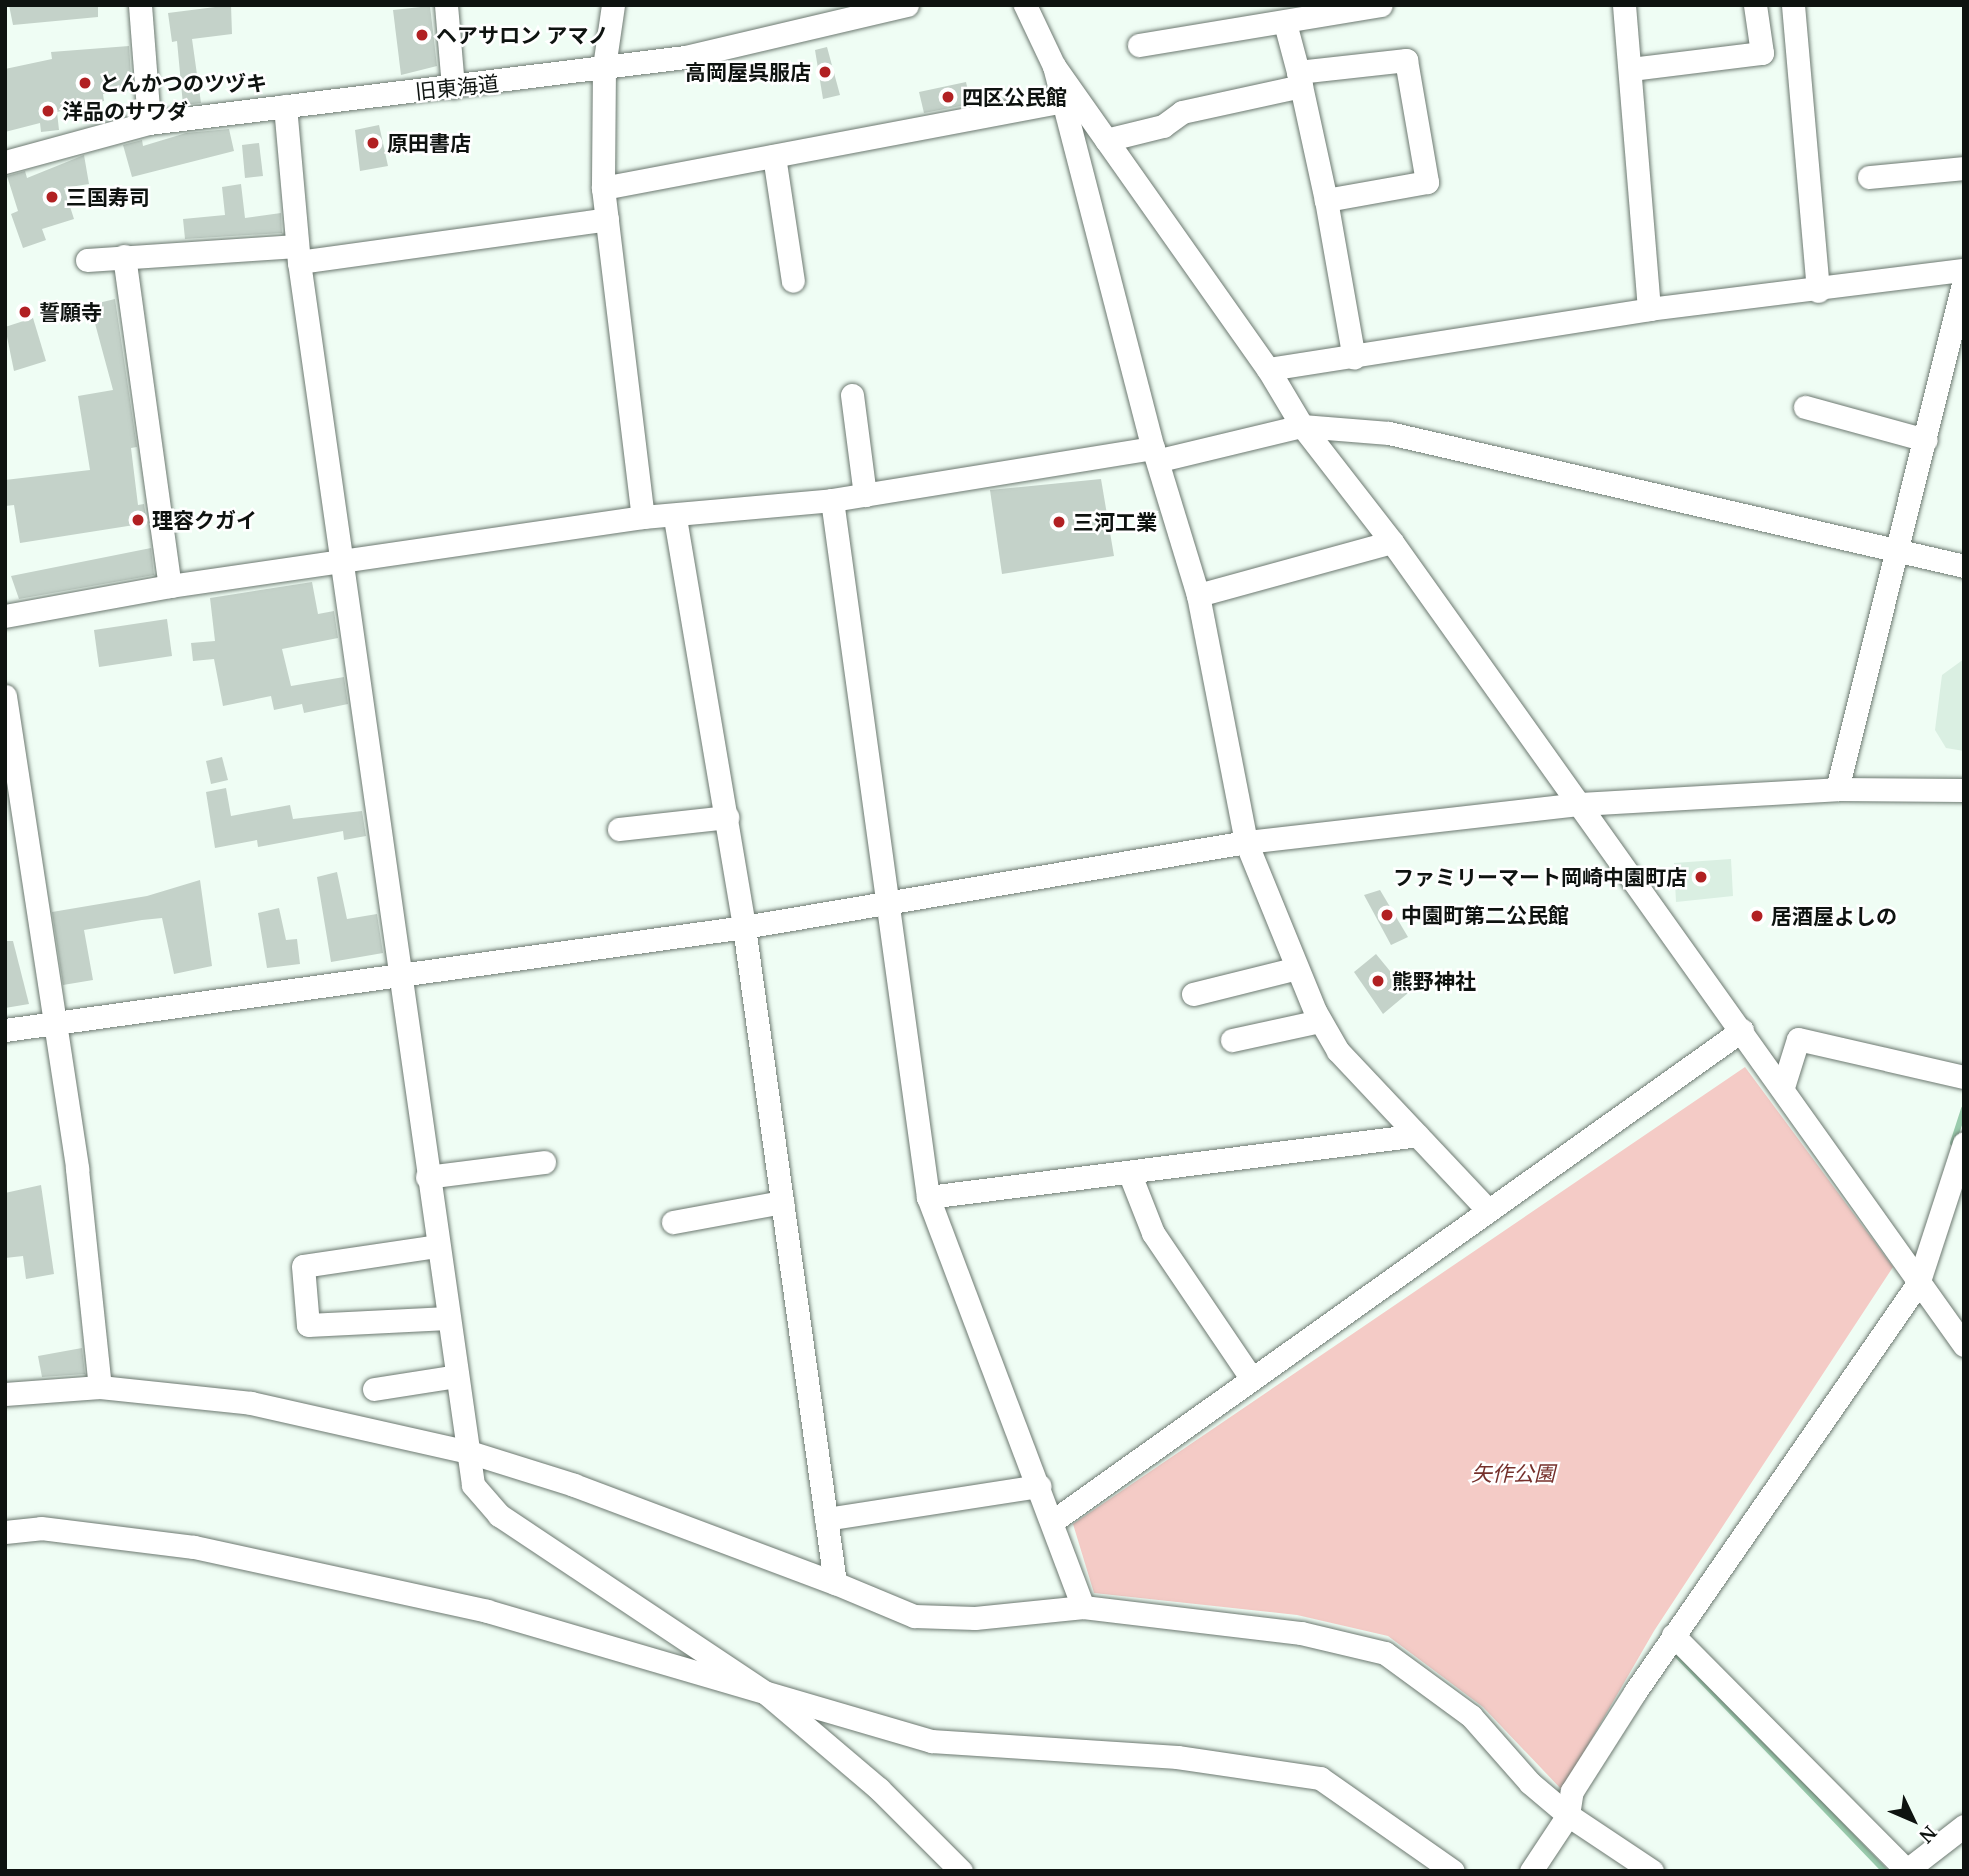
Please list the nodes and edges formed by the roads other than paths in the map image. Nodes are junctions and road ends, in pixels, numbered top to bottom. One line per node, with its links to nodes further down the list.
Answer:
1 (140, 5): 19 (street)
2 (446, 5): 16 (street)
3 (612, 5): 13 (street)
4 (907, 5): 13 (street, 旧東海道)
5 (1025, 5): 12 (street)
6 (1381, 5): 10 (street)
7 (1755, 5): 14 (street)
8 (1793, 5): 34 (street)
9 (1632, 6): 14 (street)
10 (1285, 23): 11 (street); 15 (street)
11 (1139, 45)
12 (1054, 66): 17 (street); 20 (street)
13 (604, 67): 16 (street, 旧東海道); 25 (street)
14 (1631, 69): 35 (street)
15 (1300, 79): 20 (street); 26 (street); 26 (street)
16 (453, 87): 18 (street, 旧東海道)
17 (1062, 101): 21 (street); 42 (street)
18 (285, 106): 19 (street, 旧東海道); 28 (street)
19 (149, 123): 22 (street, 旧東海道)
20 (1106, 140): 37 (street)
21 (774, 156): 25 (street); 33 (street)
22 (5, 162)
23 (1964, 168): 24 (street)
24 (1869, 177)
25 (603, 188): 27 (street)
26 (1326, 201): 36 (street)
27 (607, 219): 28 (street); 45 (street)
28 (298, 254): 29 (street); 49 (street)
29 (124, 256): 30 (street); 51 (street)
30 (87, 260)
31 (1964, 270): 34 (street)
32 (1964, 280): 41 (street)
33 (793, 281)
34 (1818, 291): 35 (street)
35 (1649, 309): 36 (street)
36 (1353, 358): 37 (street)
37 (1268, 369): 40 (street)
38 (852, 395): 43 (street)
39 (1805, 407): 41 (street)
40 (1302, 426): 42 (street); 47 (street); 48 (street)
41 (1926, 440): 48 (street)
42 (1156, 454): 43 (street); 52 (street)
43 (864, 495): 44 (street)
44 (832, 500): 46 (street); 61 (street)
45 (643, 517): 46 (street); 49 (street)
46 (675, 518): 58 (street)
47 (1392, 542): 52 (street); 57 (street)
48 (1900, 550): 50 (street); 55 (street)
49 (342, 565): 51 (street); 64 (street)
50 (1964, 566)
51 (170, 586): 53 (street)
52 (1198, 595): 60 (street)
53 (5, 616)
54 (5, 696): 67 (street)
55 (1837, 789): 56 (street); 57 (street)
56 (1964, 790)
57 (1580, 804): 60 (street); 69 (street)
58 (727, 817): 59 (street); 62 (street)
59 (619, 829)
60 (1246, 842): 61 (street); 63 (street)
61 (887, 903): 62 (street); 78 (street)
62 (744, 927): 64 (street); 79 (street)
63 (1297, 968): 65 (street); 66 (street)
64 (398, 973): 67 (street); 77 (street)
65 (1193, 994)
66 (1320, 1021): 70 (street); 73 (street)
67 (51, 1024): 68 (street); 88 (street)
68 (5, 1030)
69 (1742, 1030): 72 (street); 80 (street)
70 (1232, 1040)
71 (1964, 1077): 72 (street)
72 (1783, 1087): 83 (street)
73 (1417, 1135): 76 (street); 80 (street)
74 (1964, 1143): 83 (street)
75 (544, 1162): 77 (street)
76 (1129, 1172): 78 (street); 87 (street)
77 (427, 1177): 82 (street)
78 (928, 1197): 92 (street)
79 (782, 1202): 81 (street); 93 (street)
80 (1488, 1210): 87 (street)
81 (673, 1222)
82 (437, 1246): 84 (street); 84 (street)
83 (1919, 1284): 85 (street); 98 (street)
84 (448, 1318): 86 (street)
85 (1964, 1345)
86 (457, 1376): 89 (street); 91 (street)
87 (1252, 1379): 94 (street)
88 (100, 1387): 90 (street); 91 (street)
89 (374, 1389)
90 (5, 1394)
91 (469, 1452): 96 (street); 99 (street)
92 (1039, 1486): 93 (street); 94 (street)
93 (826, 1519): 96 (street)
94 (1053, 1521): 97 (street)
95 (5, 1532): 99 (street)
96 (835, 1583): 97 (street)
97 (1083, 1607): 100 (street)
98 (1673, 1635): 100 (street); 106 (street)
99 (767, 1695): 102 (street); 103 (street)
100 (1568, 1815): 104 (street); 105 (street)
101 (1964, 1826): 106 (street)
102 (961, 1871)
103 (1453, 1871)
104 (1531, 1871)
105 (1652, 1871)
106 (1907, 1871)

